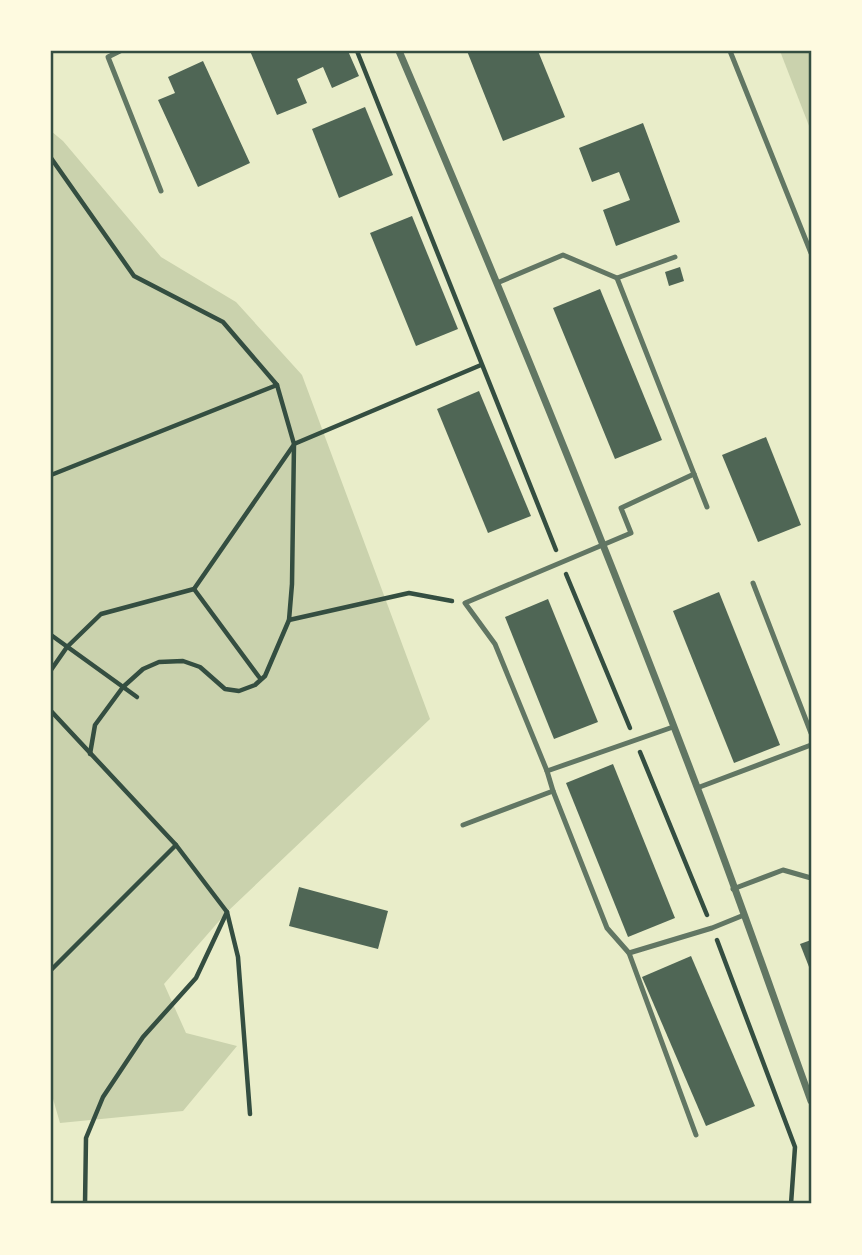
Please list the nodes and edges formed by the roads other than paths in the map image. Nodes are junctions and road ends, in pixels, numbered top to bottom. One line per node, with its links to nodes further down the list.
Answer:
1 (120, 51): 4 (lane)
2 (399, 51): 8 (street)
3 (730, 51): 5 (lane)
4 (161, 191)
5 (811, 253)
6 (675, 257): 7 (lane)
7 (617, 278): 8 (lane); 9 (lane)
8 (497, 283): 11 (street)
9 (694, 474): 10 (lane); 11 (lane)
10 (707, 507)
11 (603, 546): 13 (street); 16 (lane)
12 (753, 583): 14 (lane)
13 (673, 727): 16 (lane); 17 (street)
14 (811, 733)
15 (811, 745): 17 (lane)
16 (547, 771): 18 (lane)
17 (697, 788): 21 (street)
18 (553, 791): 19 (lane); 23 (lane)
19 (463, 825)
20 (811, 878): 21 (lane)
21 (733, 889): 22 (street)
22 (744, 915): 23 (lane); 24 (street)
23 (629, 953): 25 (lane)
24 (811, 1101)
25 (696, 1135)

